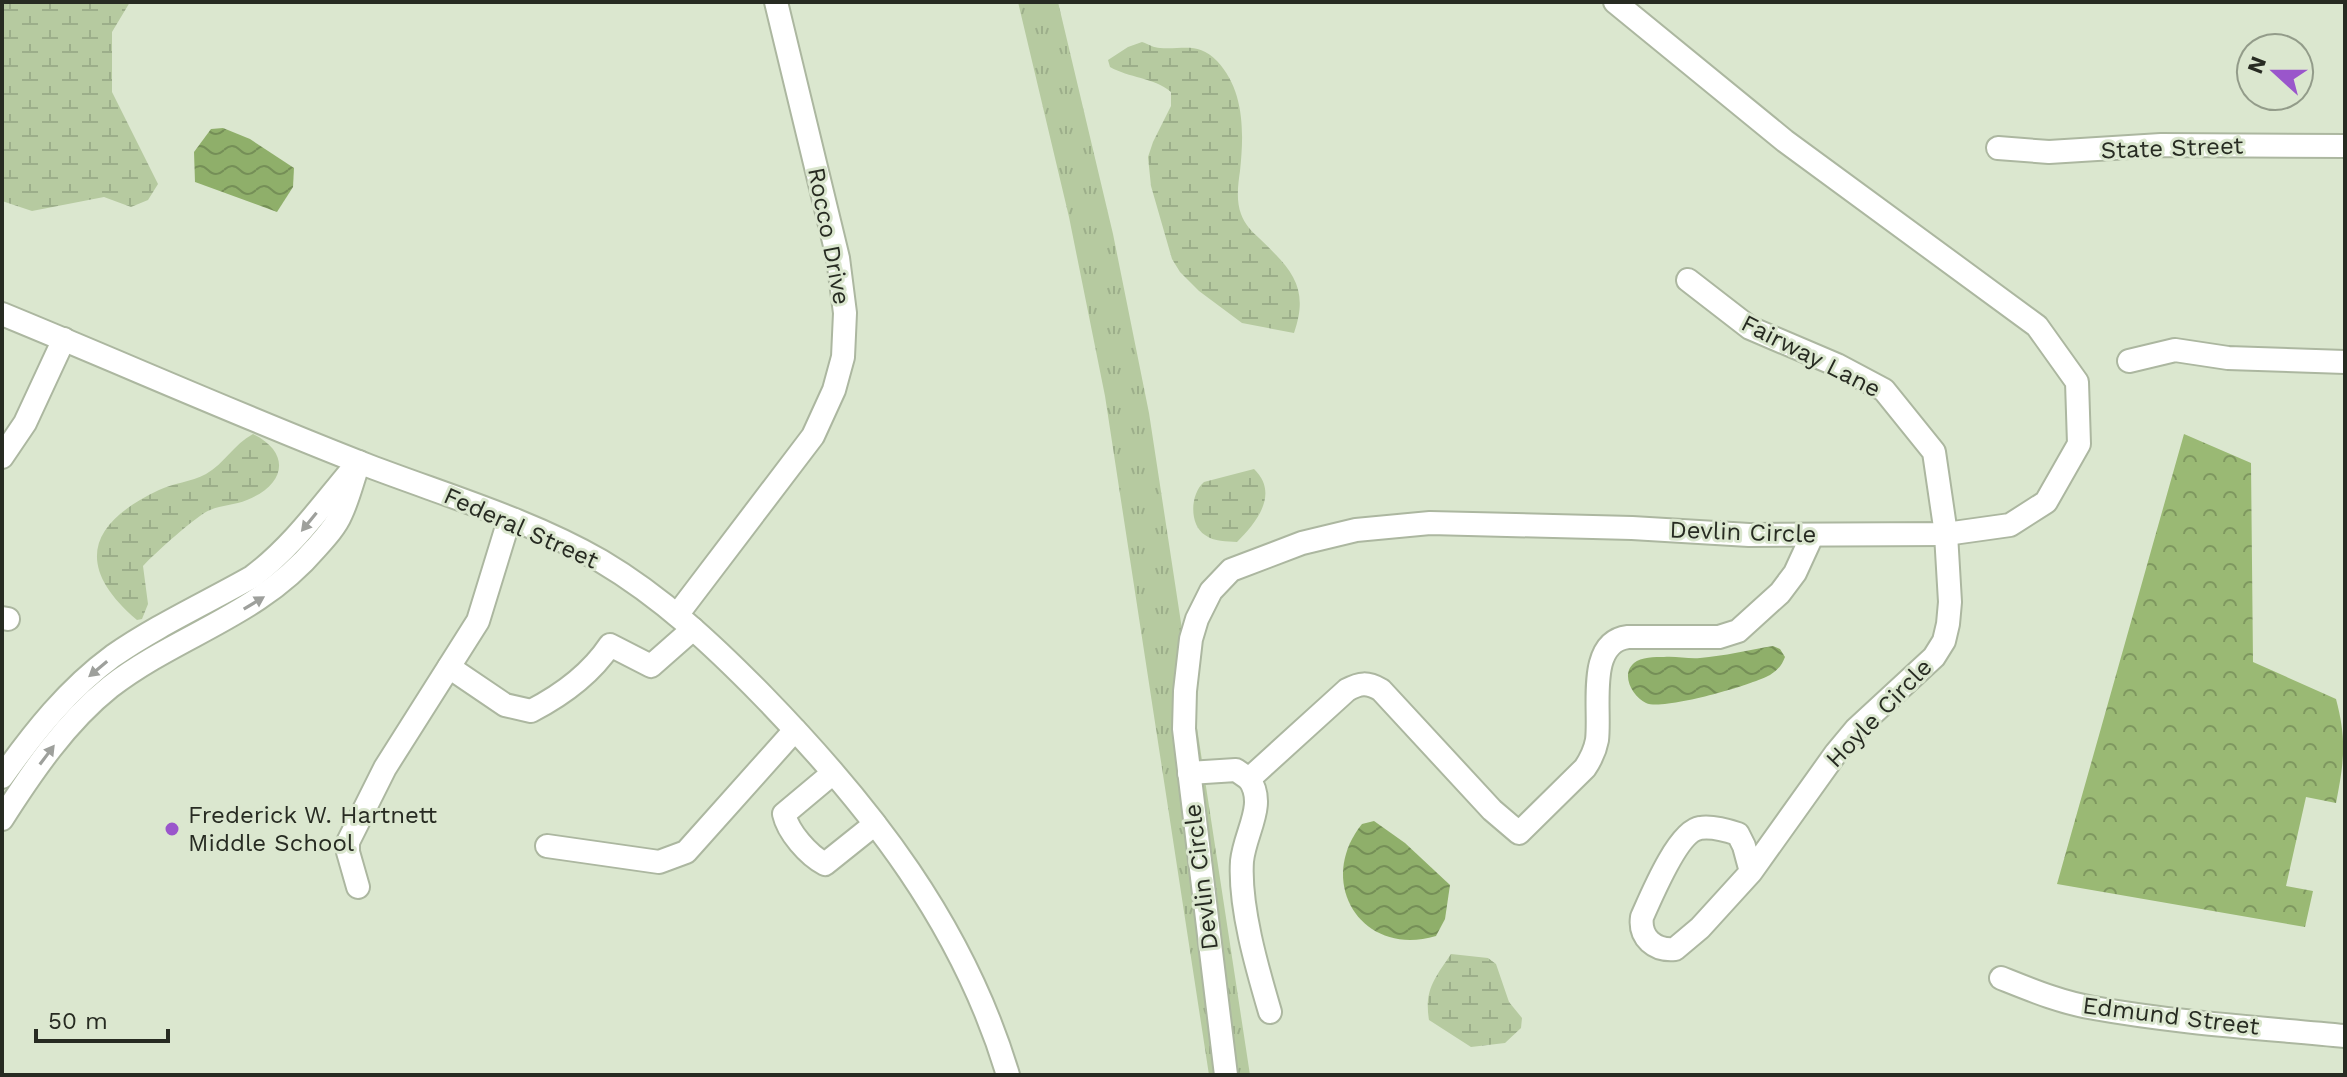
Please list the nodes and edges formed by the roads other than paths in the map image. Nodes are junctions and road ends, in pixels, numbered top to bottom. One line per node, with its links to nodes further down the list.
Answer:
1 (776, 2): 15 (street, Rocco Drive)
2 (1615, 2): 13 (street, Devlin Circle)
3 (2345, 146): 4 (street, State Street)
4 (1998, 148)
5 (1688, 280): 13 (street, Fairway Lane)
6 (2, 314): 7 (street, Federal Street)
7 (64, 339): 10 (street); 11 (street, Federal Street)
8 (2129, 361): 9 (street)
9 (2345, 362)
10 (2, 457)
11 (359, 462): 12 (street, Federal Street); 20 (street, one-way to 20); 22 (street, one-way to 11)
12 (509, 520): 15 (street, Federal Street); 16 (street)
13 (1946, 534): 14 (street, Devlin Circle); 25 (street, Hoyle Circle)
14 (1812, 536): 19 (street, Devlin Circle); 21 (street)
15 (685, 622): 16 (street, Rocco Drive); 17 (street, Federal Street)
16 (449, 667): 26 (street)
17 (795, 730): 18 (street, Federal Street); 24 (street)
18 (833, 773): 23 (street, Federal Street); 23 (street)
19 (1189, 773): 21 (street); 31 (street, Devlin Circle)
20 (2, 777)
21 (1249, 779): 28 (street)
22 (2, 819)
23 (875, 824): 30 (street, Federal Street)
24 (547, 846)
25 (1751, 872): 25 (street, Hoyle Circle)
26 (358, 887)
27 (2001, 978): 29 (street, Edmund Street)
28 (1270, 1012)
29 (2345, 1036)
30 (1008, 1075)
31 (1226, 1075)

